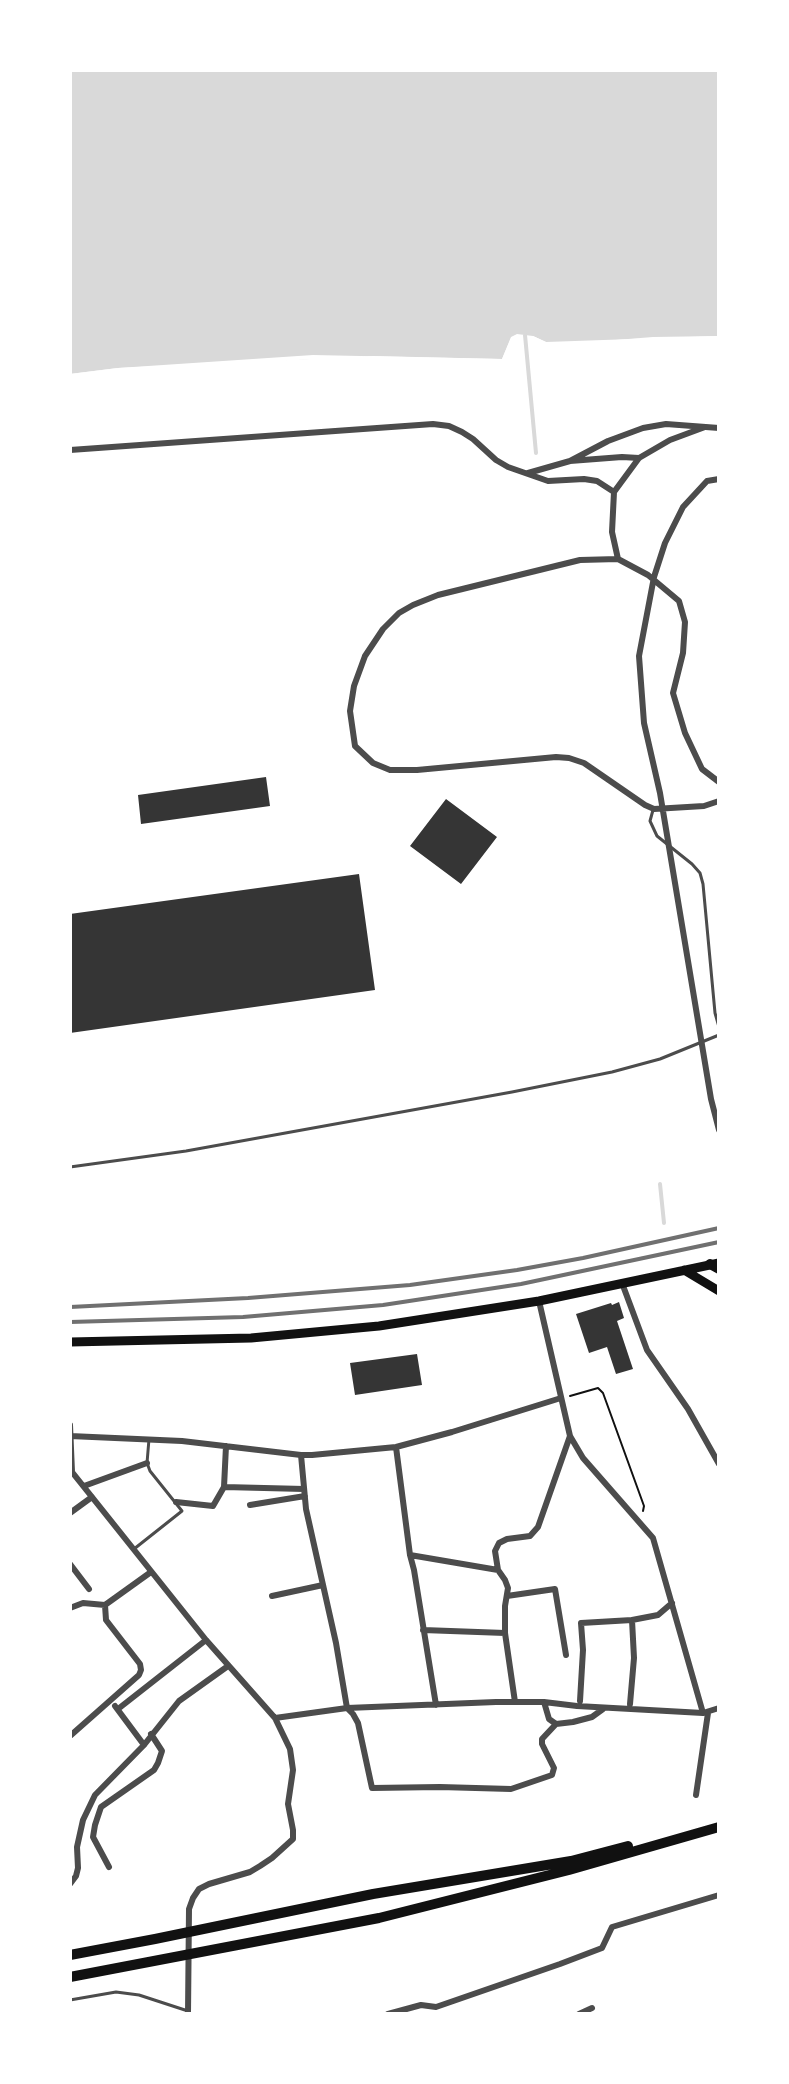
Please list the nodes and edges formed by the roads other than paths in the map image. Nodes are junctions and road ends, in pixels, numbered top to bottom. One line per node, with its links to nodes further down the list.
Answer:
1 (705, 427): 2 (street); 4 (street); 5 (street)
2 (719, 428)
3 (70, 450): 6 (street)
4 (639, 458): 5 (street); 8 (street)
5 (570, 461): 6 (street)
6 (525, 473): 8 (street)
7 (719, 479): 15 (street)
8 (614, 492): 9 (street)
9 (618, 559): 10 (street); 12 (street)
10 (719, 782)
11 (719, 801): 12 (street)
12 (654, 809): 13 (lane)
13 (719, 1027)
14 (719, 1035): 16 (lane)
15 (719, 1130)
16 (70, 1167)
17 (716, 1265): 18 (main road)
18 (684, 1270): 19 (main road); 20 (main road)
19 (622, 1283): 21 (main road); 32 (street)
20 (719, 1291)
21 (539, 1301): 22 (main road); 23 (street)
22 (70, 1342)
23 (561, 1398): 26 (street); 29 (street)
24 (70, 1425): 25 (street)
25 (70, 1436): 27 (street); 33 (street)
26 (570, 1436): 43 (street); 49 (street)
27 (149, 1439): 28 (street); 31 (lane)
28 (226, 1446): 30 (street); 34 (street)
29 (396, 1447): 30 (street); 41 (street)
30 (301, 1455): 35 (street)
31 (147, 1463): 33 (street); 37 (lane)
32 (719, 1464)
33 (84, 1486): 36 (street)
34 (224, 1487): 35 (street); 37 (street)
35 (304, 1493): 38 (street); 45 (street)
36 (92, 1497): 39 (street); 40 (street)
37 (176, 1502): 40 (lane)
38 (250, 1505)
39 (70, 1513)
40 (134, 1549): 44 (street)
41 (410, 1555): 43 (street); 53 (street)
42 (70, 1564): 46 (street)
43 (498, 1570): 48 (street)
44 (151, 1572): 50 (street); 55 (street)
45 (323, 1585): 47 (street); 64 (street)
46 (89, 1589)
47 (272, 1596)
48 (507, 1596): 54 (street); 56 (street)
49 (672, 1603): 52 (street); 68 (street)
50 (105, 1605): 51 (street); 58 (street)
51 (70, 1608)
52 (632, 1620): 59 (street); 62 (street)
53 (423, 1630): 54 (street); 63 (street)
54 (505, 1633): 60 (street)
55 (206, 1640): 57 (street); 67 (street)
56 (566, 1655)
57 (228, 1666): 69 (street); 71 (street)
58 (110, 1701): 67 (street); 72 (street)
59 (580, 1701)
60 (515, 1702): 61 (street); 63 (street)
61 (544, 1702): 65 (street); 70 (street)
62 (630, 1704)
63 (436, 1705): 64 (street)
64 (347, 1708): 69 (street); 70 (street)
65 (605, 1708): 68 (street); 70 (street)
66 (719, 1708): 68 (street)
67 (118, 1709): 73 (street)
68 (706, 1713): 74 (street)
69 (275, 1718): 83 (street)
70 (556, 1724)
71 (151, 1734): 73 (street); 76 (street)
72 (70, 1736)
73 (144, 1745): 77 (street)
74 (696, 1795)
75 (719, 1825): 79 (highway); 80 (highway)
76 (109, 1867)
77 (70, 1884)
78 (719, 1895): 84 (street)
79 (70, 1955)
80 (70, 1977)
81 (70, 2000): 83 (lane)
82 (592, 2008): 85 (street)
83 (188, 2013)
84 (388, 2014)
85 (579, 2014)

